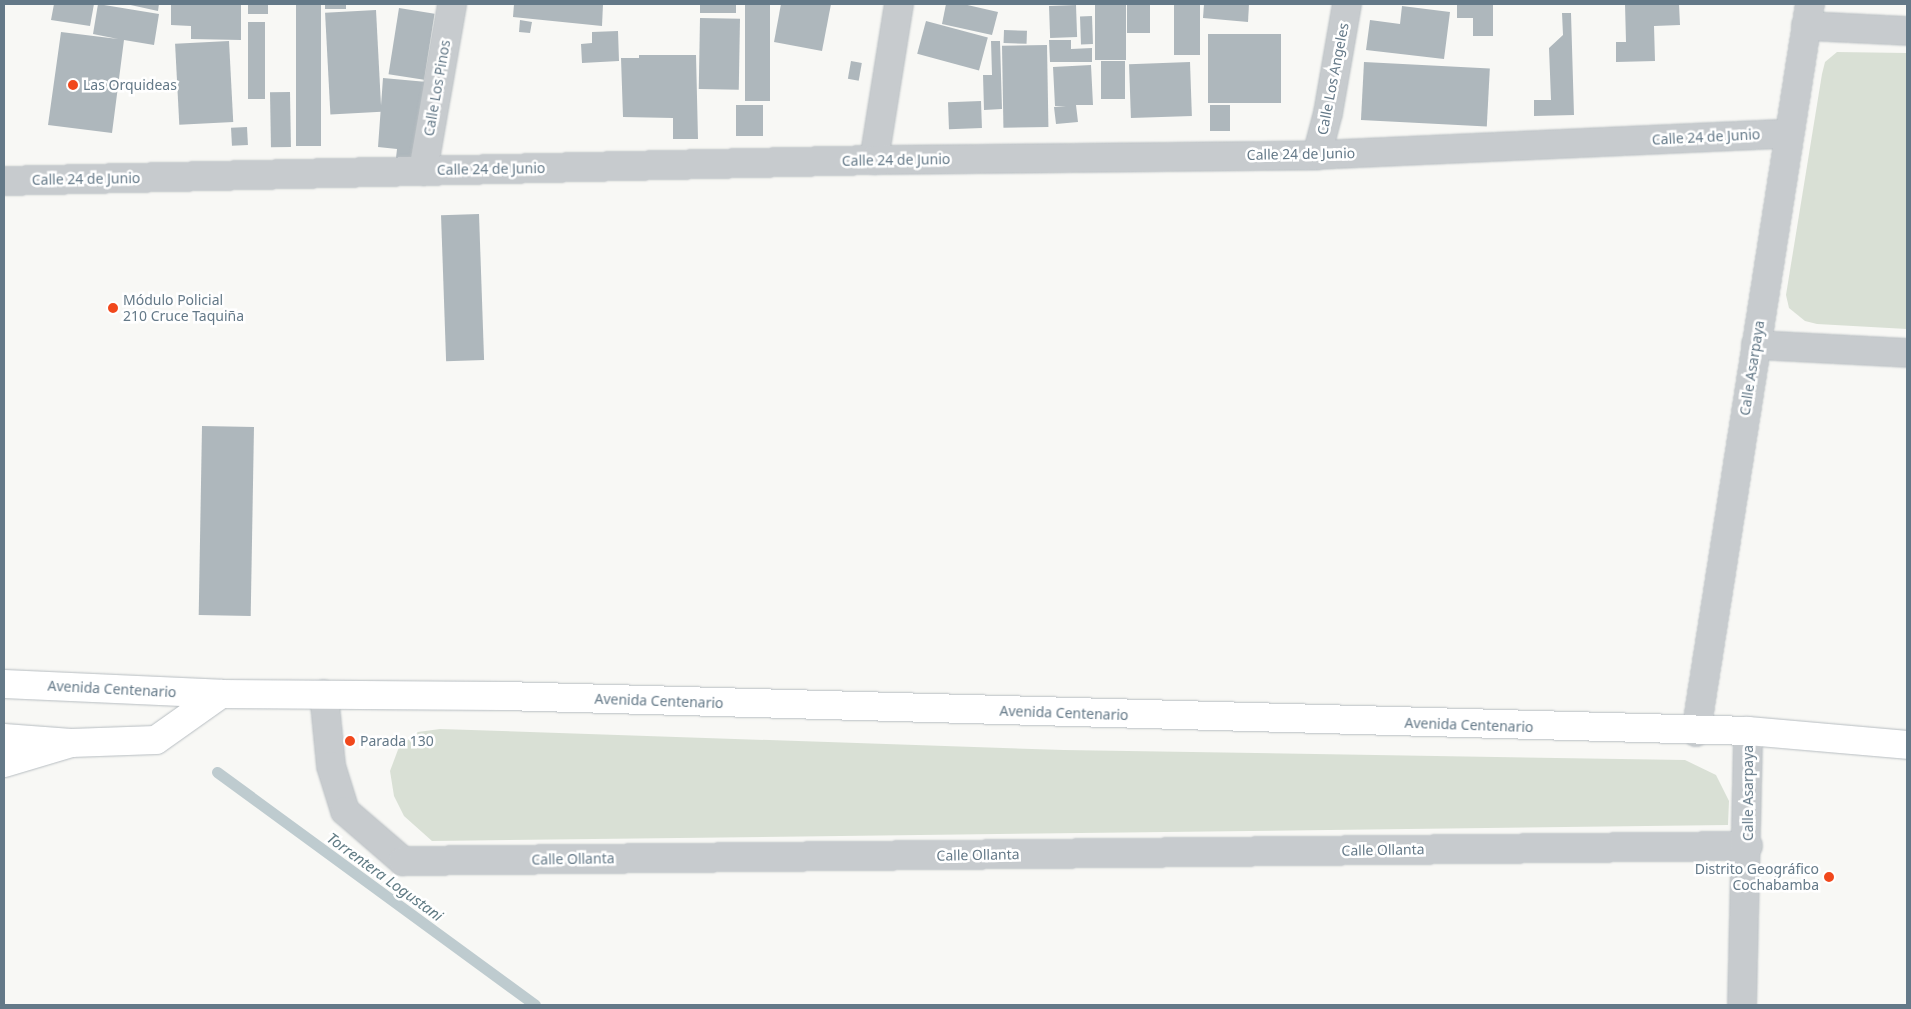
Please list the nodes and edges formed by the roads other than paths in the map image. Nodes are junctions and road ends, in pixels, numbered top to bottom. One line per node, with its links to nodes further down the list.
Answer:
1 (452, 4): 9 (street, Calle Los Pinos)
2 (899, 4): 8 (street)
3 (1347, 4): 7 (street, Calle Los Angeles)
4 (1808, 15): 5 (street); 6 (street, Calle Asarpaya)
5 (1907, 31)
6 (1788, 134): 7 (street, Calle 24 de Junio); 11 (street, Calle Asarpaya)
7 (1317, 155): 8 (street, Calle 24 de Junio)
8 (874, 160): 9 (street, Calle 24 de Junio)
9 (423, 171): 10 (street, Calle 24 de Junio)
10 (4, 181)
11 (1756, 345): 12 (street); 17 (street, Calle Asarpaya)
12 (1907, 353)
13 (4, 684): 14 (main road, Avenida Centenario)
14 (221, 694): 15 (main road, Avenida Centenario); 19 (main road, Avenida Centenario)
15 (324, 694): 17 (main road, Avenida Centenario); 22 (street, Calle Ollanta)
16 (1748, 731): 17 (main road, Avenida Centenario); 20 (main road, Avenida Centenario); 22 (street, Calle Asarpaya)
17 (1696, 732)
18 (4, 738): 19 (main road, Avenida Centenario)
19 (71, 744): 21 (main road)
20 (1907, 745)
21 (4, 763)
22 (1748, 846): 23 (street, Calle Asarpaya)
23 (1742, 1005)

